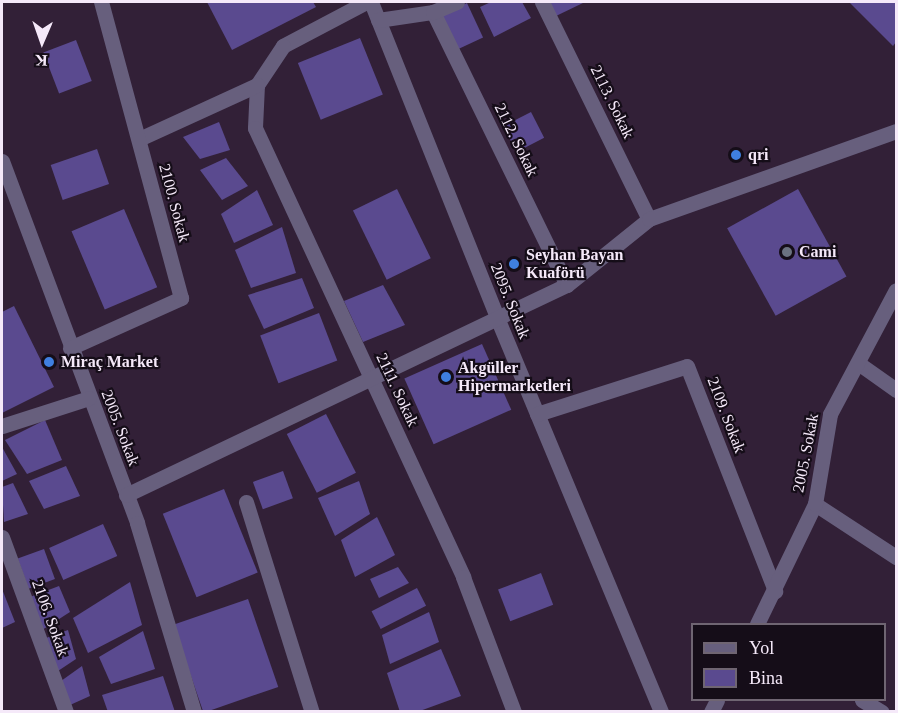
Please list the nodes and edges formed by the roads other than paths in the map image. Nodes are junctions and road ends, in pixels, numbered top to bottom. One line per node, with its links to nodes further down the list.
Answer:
1 (101, 2): 10 (street, 2100. Sokak)
2 (366, 2): 8 (street)
3 (371, 2): 7 (street, 2095. Sokak)
4 (457, 2): 6 (street)
5 (542, 2): 12 (street, 2113. Sokak)
6 (433, 12): 7 (street); 13 (street, 2112. Sokak)
7 (378, 20): 15 (street, 2095. Sokak)
8 (257, 85): 10 (street); 18 (street, 2111. Sokak)
9 (892, 136): 12 (street)
10 (139, 139): 16 (street, 2100. Sokak)
11 (2, 161): 16 (street, 2005. Sokak)
12 (649, 219): 13 (street)
13 (567, 285): 15 (street)
14 (897, 291): 17 (street, 2005. Sokak)
15 (498, 320): 18 (street); 21 (street, 2095. Sokak)
16 (70, 348): 20 (street, 2005. Sokak)
17 (858, 363): 19 (street); 25 (street, 2005. Sokak)
18 (372, 379): 23 (street); 34 (street, 2111. Sokak)
19 (897, 390)
20 (89, 398): 22 (street); 23 (street, 2005. Sokak)
21 (537, 414): 28 (street, 2109. Sokak); 35 (street, 2095. Sokak)
22 (2, 426)
23 (126, 495): 32 (street, 2005. Sokak)
24 (246, 502): 33 (street)
25 (815, 504): 27 (street); 28 (street, 2005. Sokak)
26 (2, 537): 31 (street, 2106. Sokak)
27 (897, 556)
28 (775, 591): 29 (street, 2005. Sokak)
29 (758, 623)
30 (865, 701): 36 (street)
31 (66, 711)
32 (194, 711)
33 (309, 711)
34 (514, 711)
35 (661, 711)
36 (882, 711)

